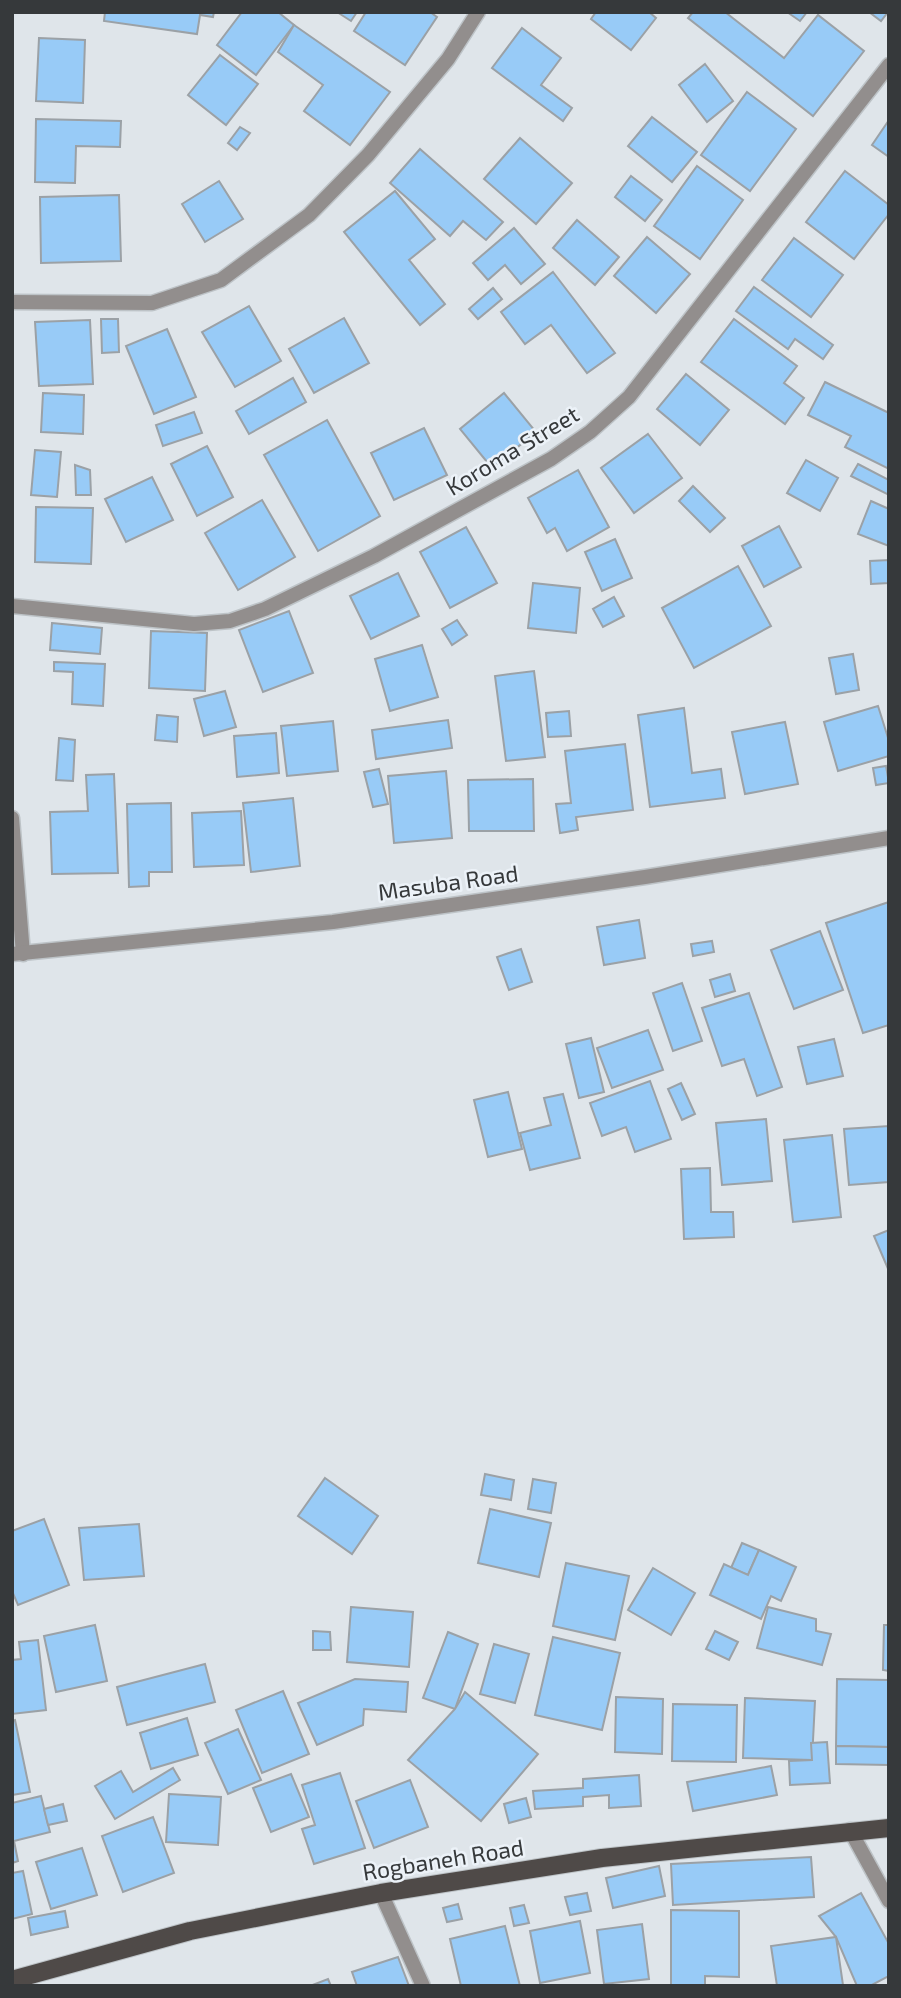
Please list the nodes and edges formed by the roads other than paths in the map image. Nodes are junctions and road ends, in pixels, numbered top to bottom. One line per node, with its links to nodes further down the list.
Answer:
1 (478, 12): 3 (street)
2 (889, 65): 4 (street, Koroma Street)
3 (12, 302)
4 (12, 606)
5 (12, 818): 7 (street)
6 (889, 838): 7 (street, Masuba Road)
7 (18, 954)
8 (889, 1828): 9 (main road, Rogbaneh Road)
9 (850, 1830): 10 (main road, Rogbaneh Road); 11 (street)
10 (381, 1893): 12 (main road, Rogbaneh Road); 13 (street)
11 (889, 1901)
12 (12, 1980)
13 (423, 1986)

